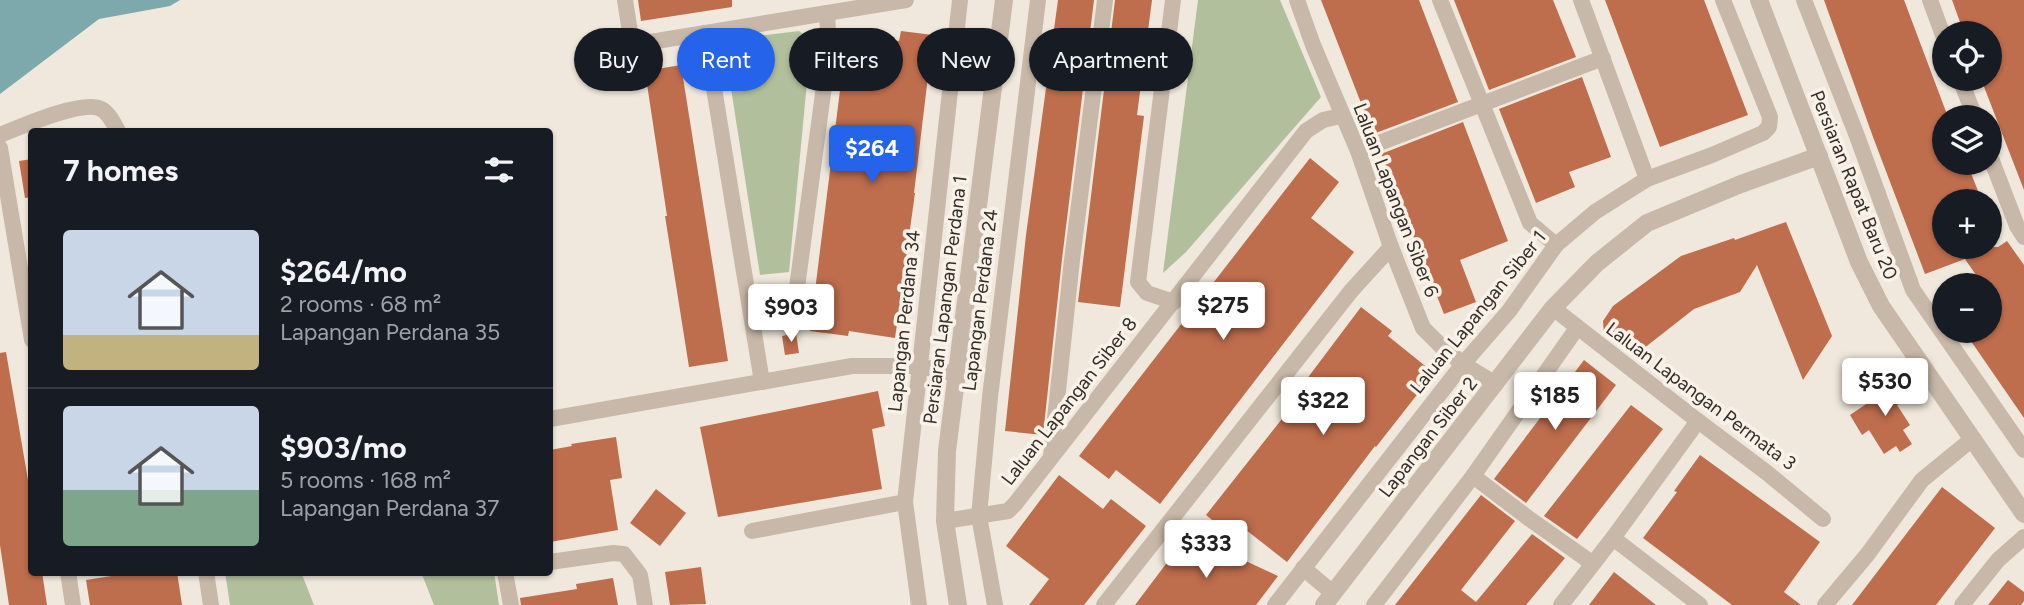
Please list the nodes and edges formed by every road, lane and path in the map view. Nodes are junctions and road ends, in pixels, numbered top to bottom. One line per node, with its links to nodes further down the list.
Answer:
1 (625, 0): 18 (street)
2 (906, 0): 15 (street)
3 (960, 0): 39 (street, Lapangan Perdana 34)
4 (1004, 0): 40 (street, Persiaran Lapangan Perdana 1)
5 (1038, 0): 51 (street, Lapangan Perdana 24)
6 (1105, 0): 47 (street)
7 (1173, 0): 34 (street)
8 (1297, 0): 22 (street, Laluan Lapangan Siber 6)
9 (1440, 0): 21 (street)
10 (1581, 0): 19 (street)
11 (1723, 0): 29 (street, Laluan Lapangan Siber 1)
12 (1759, 0): 27 (street, Persiaran Rapat Baru 20)
13 (1804, 0): 46 (street)
14 (1930, 0): 16 (street)
15 (827, 13): 17 (street); 33 (street)
16 (1938, 21)
17 (736, 28)
18 (677, 38)
19 (1603, 58): 21 (street); 29 (street)
20 (714, 91): 41 (street)
21 (1481, 104): 26 (street); 31 (street)
22 (1341, 116): 26 (street, Laluan Lapangan Siber 6); 34 (street, Laluan Lapangan Siber 8)
23 (117, 128): 24 (street)
24 (0, 135)
25 (0, 148): 36 (street)
26 (1357, 151): 32 (street, Laluan Lapangan Siber 6)
27 (1819, 156): 35 (street, Lapangan Siber 2); 45 (street, Persiaran Rapat Baru 20)
28 (1997, 175): 30 (street)
29 (1647, 179): 31 (street, Laluan Lapangan Siber 1)
30 (2024, 237)
31 (1556, 245): 38 (street, Laluan Lapangan Siber 1)
32 (1391, 247): 38 (street, Laluan Lapangan Siber 6); 71 (street)
33 (796, 295)
34 (1174, 302): 47 (street, Laluan Lapangan Siber 8)
35 (1553, 308): 37 (street, Laluan Lapangan Permata 3); 42 (street, Lapangan Siber 2)
36 (28, 316)
37 (1577, 328): 44 (street, Laluan Lapangan Permata 3); 48 (street)
38 (1463, 364): 42 (street, Laluan Lapangan Siber 6); 59 (street, Laluan Lapangan Siber 1)
39 (919, 366): 40 (street); 41 (street); 49 (street, Lapangan Perdana 34)
40 (956, 374): 53 (street, Persiaran Lapangan Perdana 1)
41 (762, 382): 43 (street)
42 (1496, 384): 63 (street, Lapangan Siber 2)
43 (553, 418)
44 (1698, 421): 52 (street, Laluan Lapangan Permata 3); 56 (street)
45 (1971, 440): 50 (street, Persiaran Rapat Baru 20); 76 (street)
46 (2024, 450)
47 (1051, 460): 51 (street, Laluan Lapangan Siber 8)
48 (1473, 476): 58 (street); 73 (street)
49 (905, 502): 54 (street); 68 (street, Lapangan Perdana 34)
50 (2024, 514)
51 (979, 516): 53 (street, Laluan Lapangan Siber 8); 70 (street, Lapangan Perdana 24)
52 (1822, 519)
53 (945, 521): 69 (street, Persiaran Lapangan Perdana 1)
54 (752, 531)
55 (2024, 537): 77 (street)
56 (1613, 538): 58 (street); 75 (street)
57 (553, 562): 67 (street)
58 (1592, 564): 74 (street)
59 (1303, 568): 63 (street); 72 (street, Laluan Lapangan Siber 1)
60 (69, 576): 64 (street)
61 (207, 576): 65 (street)
62 (506, 576): 66 (street)
63 (1329, 599)
64 (74, 605)
65 (211, 605)
66 (511, 605)
67 (645, 605)
68 (919, 605)
69 (958, 605)
70 (995, 605)
71 (1104, 605)
72 (1275, 605)
73 (1374, 605)
74 (1560, 605)
75 (1700, 605)
76 (1825, 605)
77 (1962, 605)

